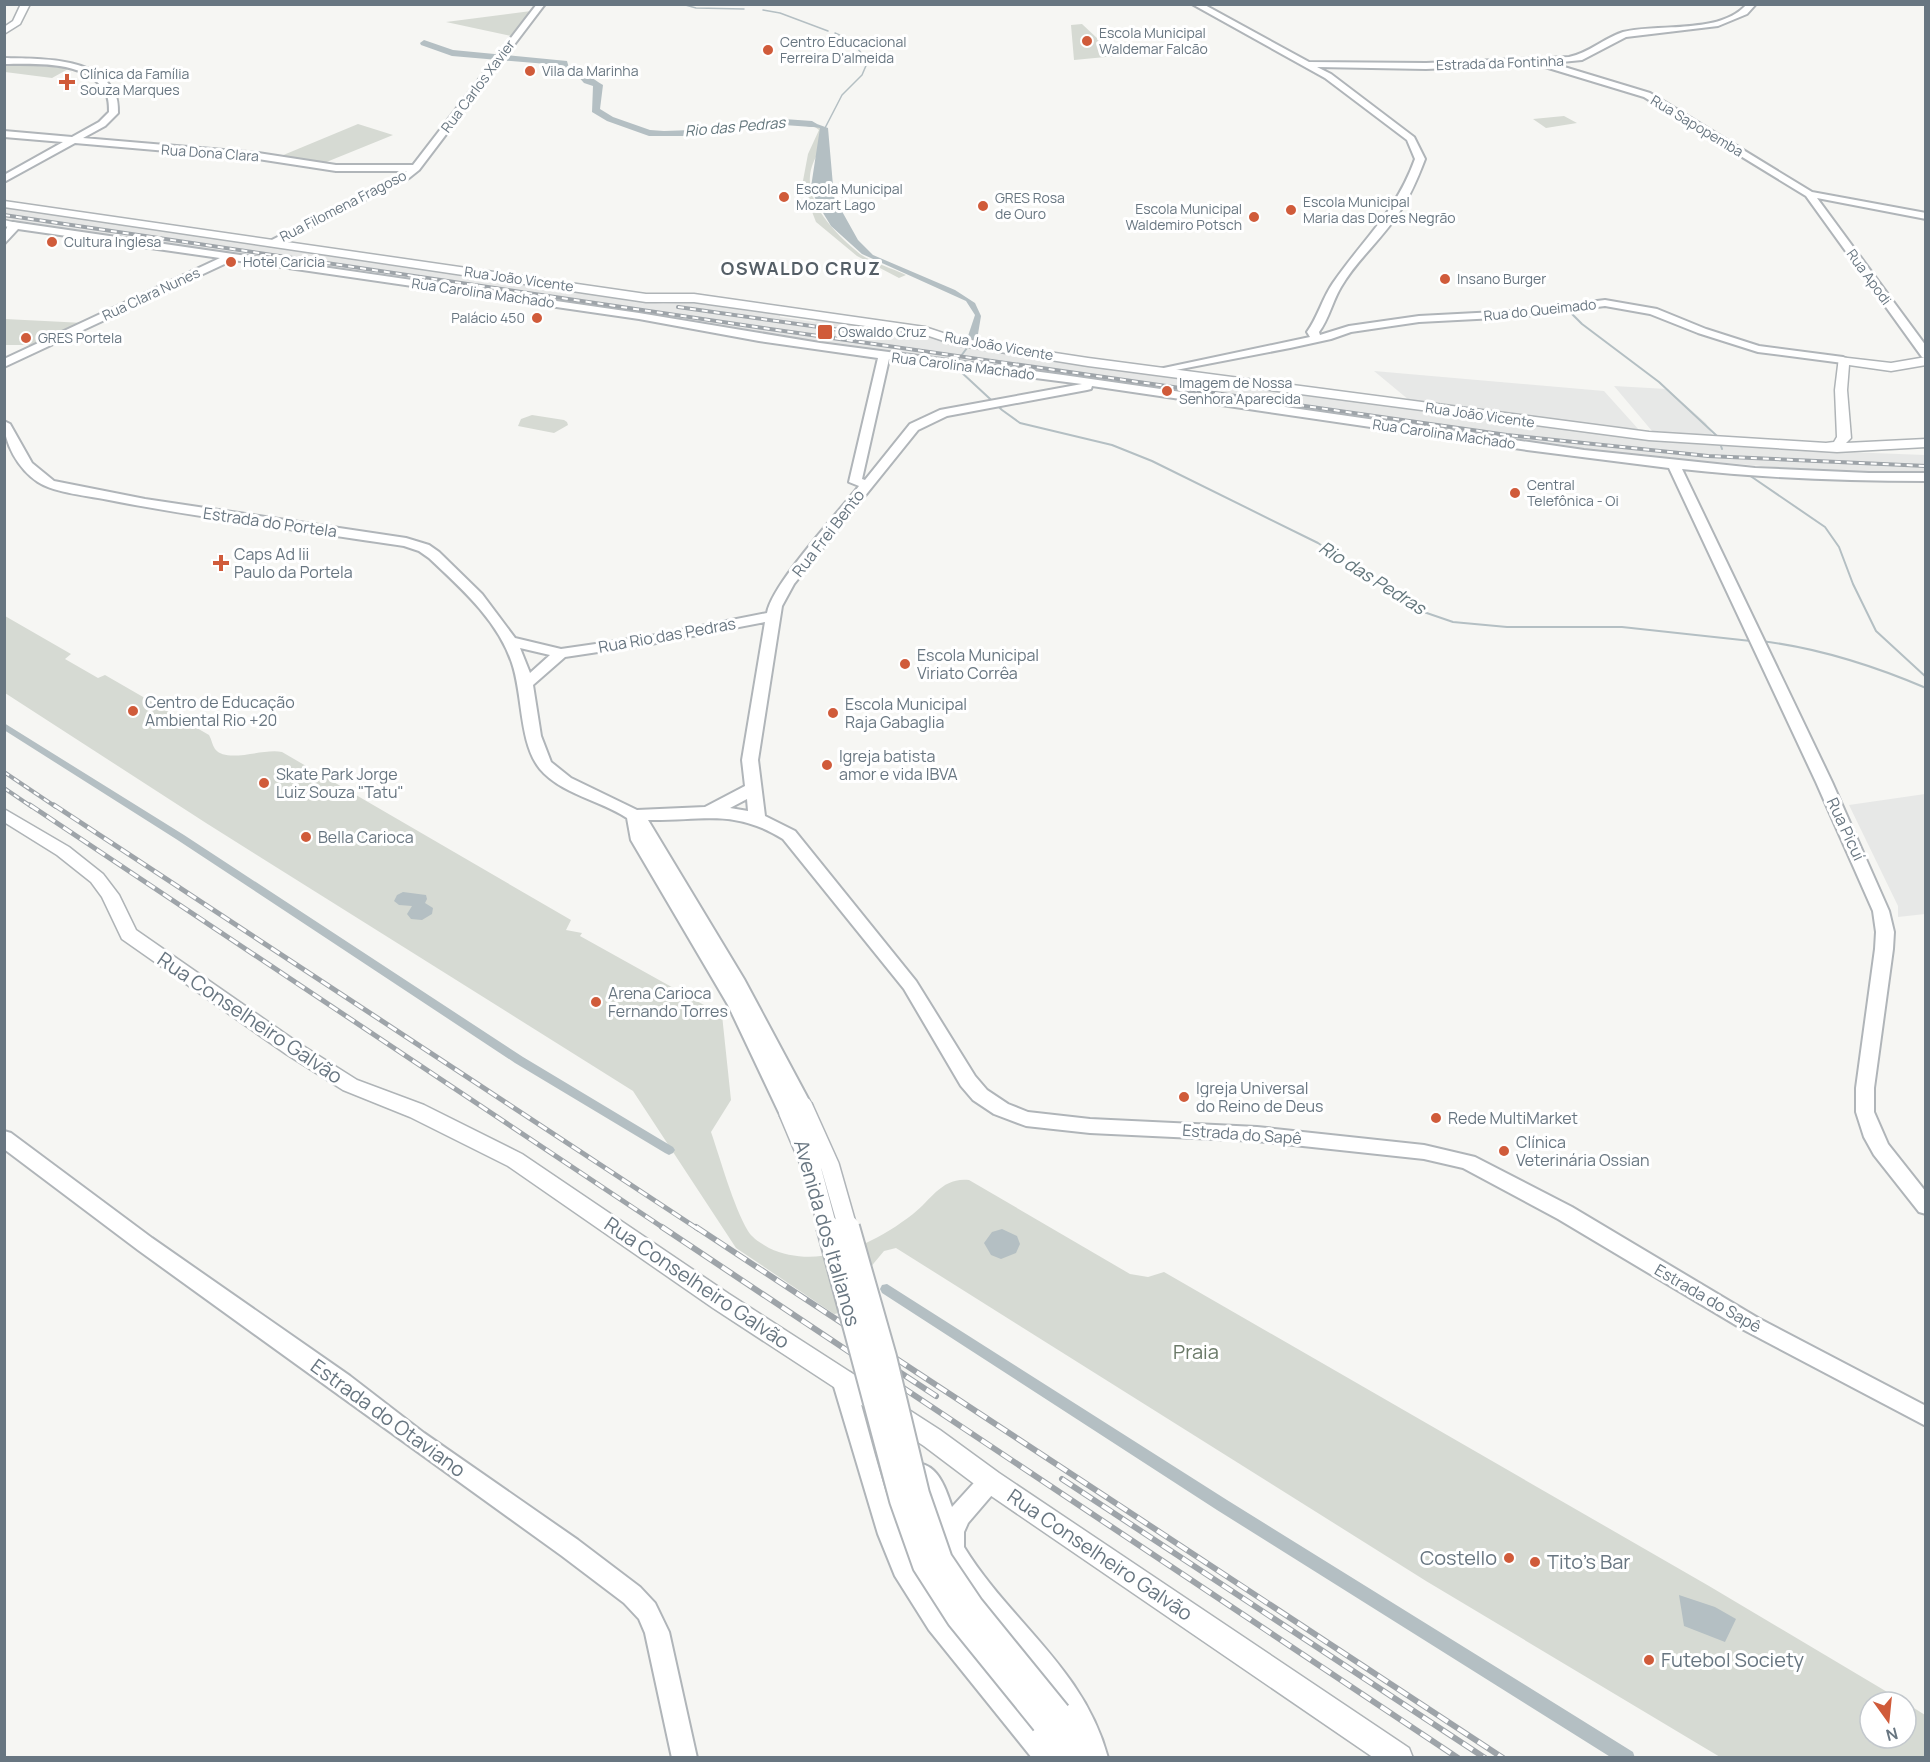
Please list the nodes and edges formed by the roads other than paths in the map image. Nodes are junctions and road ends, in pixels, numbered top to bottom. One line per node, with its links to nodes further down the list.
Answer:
1 (26, 4): 5 (main road)
2 (541, 4): 15 (main road, Rua Carlos Xavier)
3 (1196, 4): 10 (main road)
4 (1752, 4): 9 (main road, Estrada da Fontinha)
5 (19, 14): 6 (main road); 7 (main road)
6 (4, 26)
7 (4, 31)
8 (4, 61): 14 (main road)
9 (1545, 62): 11 (main road, Estrada da Fontinha); 17 (main road, Rua Sapopemba)
10 (1303, 64): 11 (main road, Estrada da Fontinha); 12 (main road)
11 (1343, 66): 12 (main road, Estrada da Fontinha)
12 (1318, 71): 24 (main road)
13 (4, 134): 14 (main road, Rua Dona Clara)
14 (74, 141): 15 (main road, Rua Dona Clara); 16 (main road)
15 (416, 168): 22 (main road, Rua Filomena Fragoso)
16 (4, 179)
17 (1811, 196): 19 (main road); 27 (main road, Rua Apodi)
18 (4, 204): 22 (main road, Rua João Vicente)
19 (1926, 216)
20 (10, 226): 21 (main road); 23 (main road, Rua Carolina Machado)
21 (4, 241)
22 (269, 244): 33 (main road, Rua João Vicente)
23 (232, 256): 28 (main road, Rua Carolina Machado); 32 (main road, Rua Clara Nunes)
24 (1322, 321): 25 (main road); 26 (main road)
25 (1349, 329): 26 (main road, Rua do Queimado); 29 (main road, Rua do Queimado)
26 (1316, 339): 31 (main road, Rua do Queimado)
27 (1926, 355)
28 (884, 356): 35 (main road, Rua Carolina Machado); 41 (main road)
29 (1844, 360): 30 (main road); 37 (main road)
30 (1926, 361)
31 (1198, 363): 33 (main road, Rua do Queimado); 34 (main road)
32 (4, 364)
33 (1159, 372): 34 (main road, Rua João Vicente)
34 (1179, 374): 39 (main road, Rua João Vicente)
35 (1084, 384): 42 (main road, Rua Frei Bento); 43 (main road, Rua Carolina Machado)
36 (4, 424): 47 (main road, Estrada do Portela)
37 (1844, 438): 39 (main road); 40 (main road)
38 (1926, 443): 40 (main road, Rua João Vicente)
39 (1827, 447): 40 (main road, Rua João Vicente)
40 (1863, 447)
41 (861, 456): 42 (main road); 45 (main road)
42 (886, 459): 45 (main road, Rua Frei Bento)
43 (1673, 463): 44 (main road, Rua Carolina Machado); 59 (main road, Rua Picuí)
44 (1926, 477)
45 (861, 483): 46 (main road, Rua Frei Bento)
46 (773, 616): 48 (main road, Rua Rio das Pedras); 50 (main road, Rua Frei Bento)
47 (508, 641): 48 (main road, Rua Rio das Pedras); 49 (main road, Estrada do Portela)
48 (561, 653): 49 (main road)
49 (526, 683): 53 (main road, Estrada do Portela)
50 (753, 788): 51 (main road); 55 (main road, Rua Frei Bento)
51 (708, 810): 54 (main road, Estrada do Sapê); 55 (main road, Estrada do Sapê)
52 (4, 813): 60 (main road, Rua Conselheiro Galvão)
53 (635, 815): 54 (main road, Estrada do Sapê); 56 (main road, Avenida dos Italianos); 57 (main road, Avenida dos Italianos)
54 (676, 816): 56 (main road)
55 (757, 818): 61 (main road, Estrada do Sapê)
56 (651, 836): 57 (main road, Avenida dos Italianos)
57 (796, 1109): 65 (main road, Avenida dos Italianos, bridge)
58 (4, 1138): 66 (main road, Estrada do Otaviano)
59 (1926, 1206)
60 (843, 1380): 62 (main road, Rua Conselheiro Galvão); 63 (main road)
61 (1926, 1417)
62 (990, 1481): 64 (main road); 71 (main road, Rua Conselheiro Galvão)
63 (880, 1496): 64 (main road); 67 (main road)
64 (951, 1543): 70 (main road)
65 (1051, 1718): 68 (main road, Avenida dos Italianos); 69 (main road, Avenida dos Italianos)
66 (685, 1758)
67 (1049, 1758)
68 (1066, 1758)
69 (1088, 1758)
70 (1096, 1758)
71 (1399, 1758)

